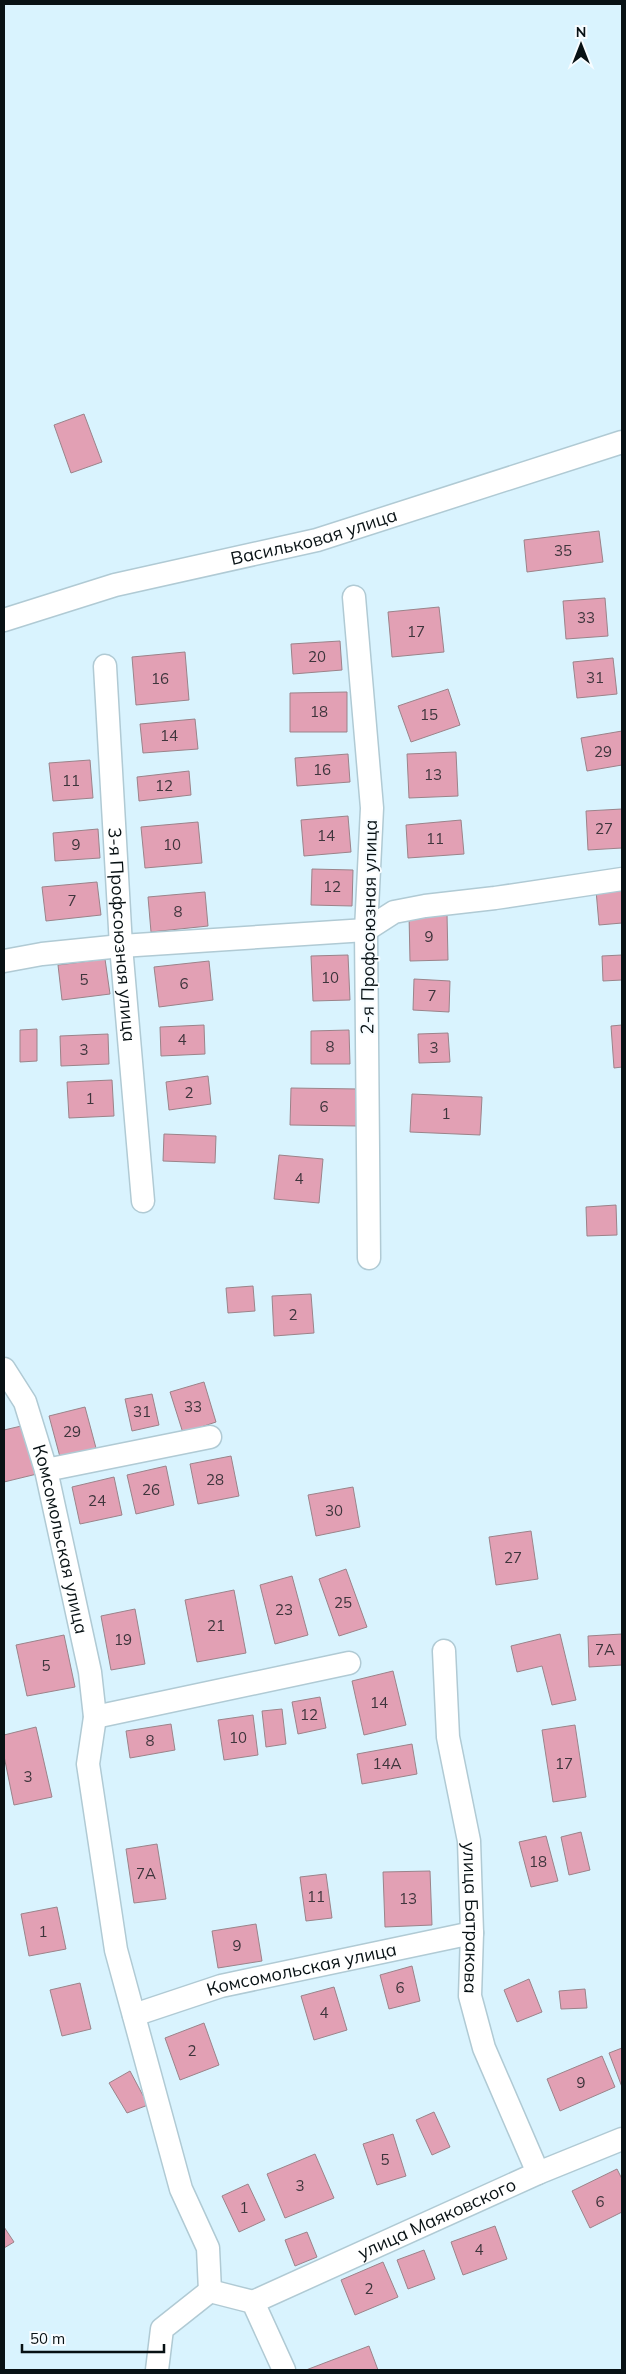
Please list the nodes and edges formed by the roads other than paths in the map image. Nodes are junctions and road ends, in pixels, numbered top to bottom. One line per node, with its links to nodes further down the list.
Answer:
1 (622, 442): 3 (street, Васильковая улица)
2 (354, 597): 6 (street, 2-я Профсоюзная улица)
3 (4, 620)
4 (105, 666): 7 (street, 3-я Профсоюзная улица)
5 (622, 879): 6 (street)
6 (366, 930): 7 (street); 10 (street, 2-я Профсоюзная улица)
7 (121, 946): 8 (street); 9 (street, 3-я Профсоюзная улица)
8 (4, 961)
9 (143, 1201)
10 (369, 1258)
11 (4, 1369): 13 (street, Комсомольская улица)
12 (210, 1437): 13 (street)
13 (46, 1470): 16 (street, Комсомольская улица)
14 (444, 1651): 17 (street, улица Батракова)
15 (349, 1663): 16 (street)
16 (95, 1717): 18 (street, Комсомольская улица)
17 (472, 1933): 18 (street, Комсомольская улица); 20 (street, улица Батракова)
18 (134, 2015): 21 (street, Комсомольская улица)
19 (622, 2139): 20 (street, улица Маяковского)
20 (538, 2173): 22 (street, улица Маяковского)
21 (210, 2291): 22 (street); 23 (street)
22 (253, 2302): 24 (street)
23 (157, 2370)
24 (284, 2370)

